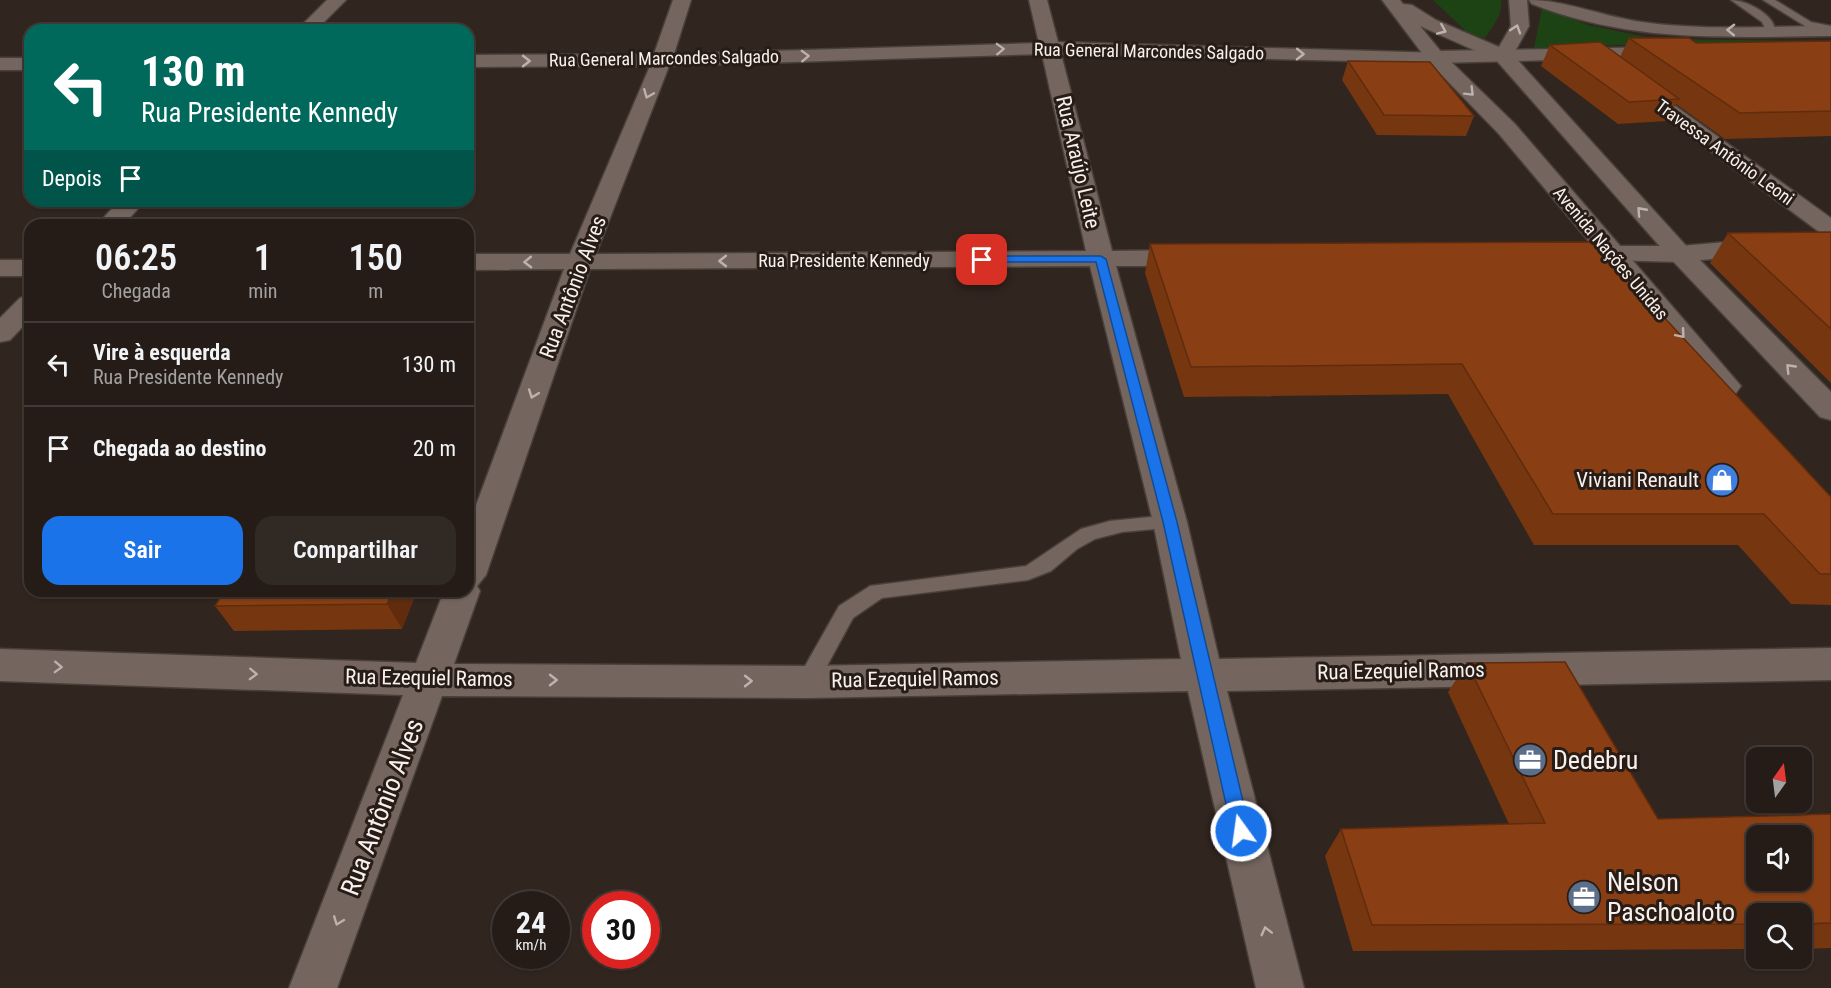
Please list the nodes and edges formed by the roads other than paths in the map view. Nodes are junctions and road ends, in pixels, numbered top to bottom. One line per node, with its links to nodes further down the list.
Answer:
1 (337, 0): 9 (street)
2 (682, 0): 17 (street, Rua Antônio Alves)
3 (1038, 0): 12 (street, Rua Araújo Leite)
4 (1391, 0): 15 (street, Avenida Nações Unidas); 16 (street, one-way to 16)
5 (1518, 0): 16 (street, one-way to 5)
6 (1538, 0): 10 (street, one-way to 6)
7 (1736, 0): 10 (lane)
8 (1768, 0): 11 (lane)
9 (312, 24)
10 (1771, 30): 11 (street)
11 (1831, 30)
12 (1051, 48): 15 (street, Rua General Marcondes Salgado, one-way to 15); 17 (street, Rua General Marcondes Salgado, one-way to 12); 29 (street, Rua Araújo Leite)
13 (1590, 53): 14 (street, Rua General Marcondes Salgado); 16 (street, Rua General Marcondes Salgado); 23 (street, Travessa Antônio Leoni)
14 (1682, 53)
15 (1435, 57): 16 (street, Rua General Marcondes Salgado); 26 (street, Avenida Nações Unidas, one-way to 26)
16 (1503, 57): 27 (street, one-way to 16)
17 (662, 60): 18 (street, Rua General Marcondes Salgado, one-way to 17); 30 (street, Rua Antônio Alves, one-way to 30)
18 (474, 61)
19 (0, 64): 20 (street)
20 (24, 64)
21 (127, 207): 22 (street)
22 (115, 219)
23 (1831, 229)
24 (1831, 241): 27 (street)
25 (1552, 254): 26 (street)
26 (1611, 254): 27 (street); 36 (street, Avenida Nações Unidas, one-way to 36)
27 (1680, 254): 37 (street, one-way to 27)
28 (1219, 258): 29 (street, Rua Presidente Kennedy)
29 (1101, 259): 30 (street, Rua Presidente Kennedy, one-way to 30); 38 (street, Rua Araújo Leite)
30 (580, 261): 31 (street, Rua Presidente Kennedy, one-way to 31); 39 (street, Rua Antônio Alves, one-way to 39)
31 (474, 262)
32 (0, 268): 33 (street)
33 (24, 268)
34 (24, 310): 35 (street)
35 (0, 334)
36 (1744, 407)
37 (1831, 410)
38 (1170, 522): 43 (street, Rua Araújo Leite); 45 (lane)
39 (474, 558)
40 (460, 597): 44 (street, Rua Antônio Alves)
41 (1831, 664): 43 (street, Rua Ezequiel Ramos)
42 (0, 665): 44 (street, Rua Ezequiel Ramos, one-way to 44)
43 (1203, 674): 45 (street, Rua Ezequiel Ramos); 47 (street, Rua Araújo Leite, one-way to 43)
44 (431, 680): 45 (street, Rua Ezequiel Ramos, one-way to 45); 46 (street, Rua Antônio Alves, one-way to 46)
45 (807, 681)
46 (312, 988)
47 (1280, 988)

